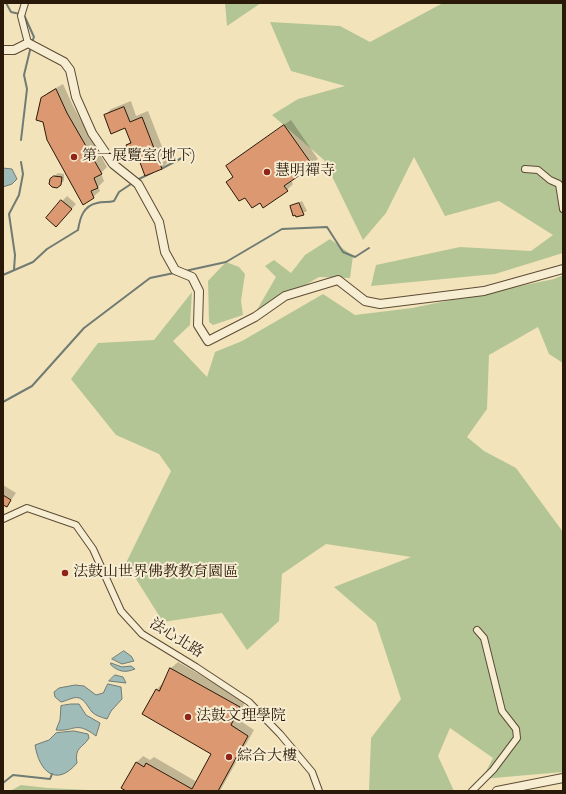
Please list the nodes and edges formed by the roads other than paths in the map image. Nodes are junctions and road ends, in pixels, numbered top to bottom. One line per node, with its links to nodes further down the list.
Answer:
1 (25, 3): 2 (street)
2 (28, 43): 3 (street); 6 (street)
3 (3, 50)
4 (525, 169): 5 (street)
5 (563, 209)
6 (563, 269)
7 (3, 519): 10 (street, 法心北路)
8 (477, 630): 11 (street)
9 (563, 778): 12 (street)
10 (318, 791)
11 (472, 791)
12 (497, 791)

